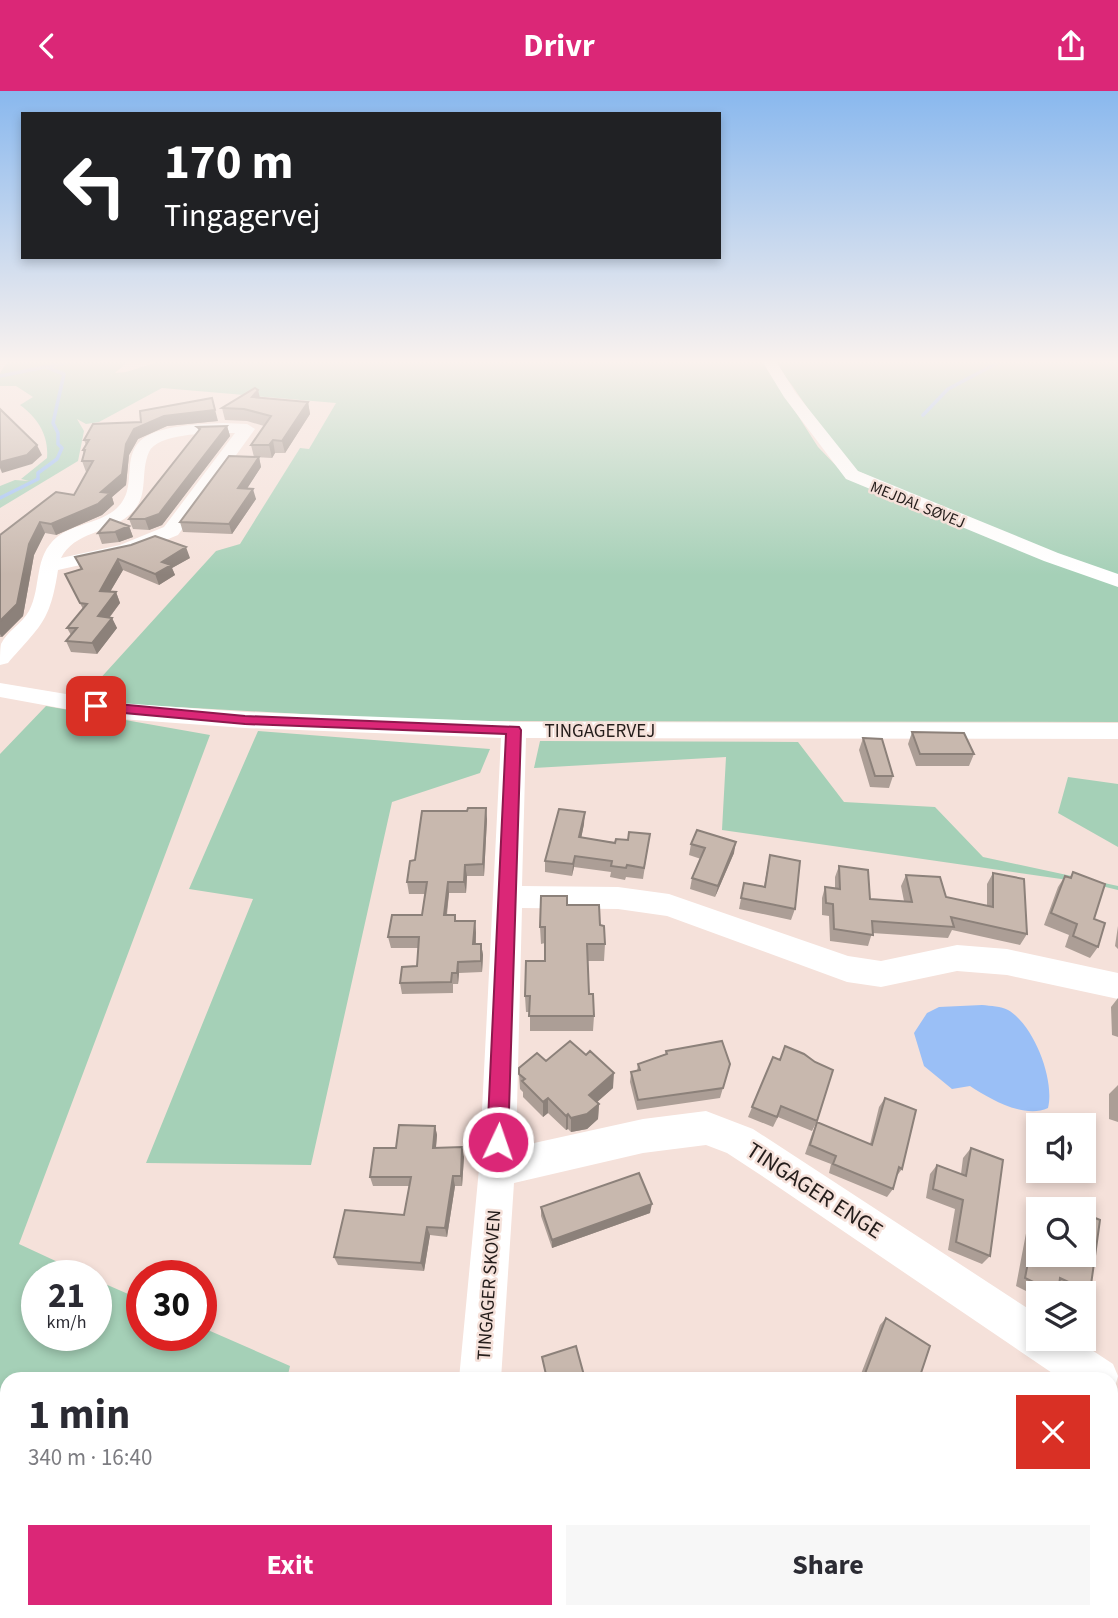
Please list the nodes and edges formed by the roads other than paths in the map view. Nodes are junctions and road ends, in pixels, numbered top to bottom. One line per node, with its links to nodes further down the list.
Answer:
1 (188, 432): 4 (street)
2 (245, 432): 4 (street)
3 (819, 432): 5 (street, MEJDAL SØVEJ)
4 (49, 566): 6 (street)
5 (1118, 581)
6 (0, 658)
7 (0, 690): 8 (street, TINGAGERVEJ)
8 (514, 730): 9 (street, TINGAGERVEJ); 10 (street, TINGAGER SKOVEN)
9 (1118, 731)
10 (508, 897): 11 (street); 12 (street, TINGAGER SKOVEN)
11 (1118, 986)
12 (496, 1169): 13 (street, TINGAGER SKOVEN); 14 (street, TINGAGER ENGE)
13 (481, 1372)
14 (1088, 1372)

